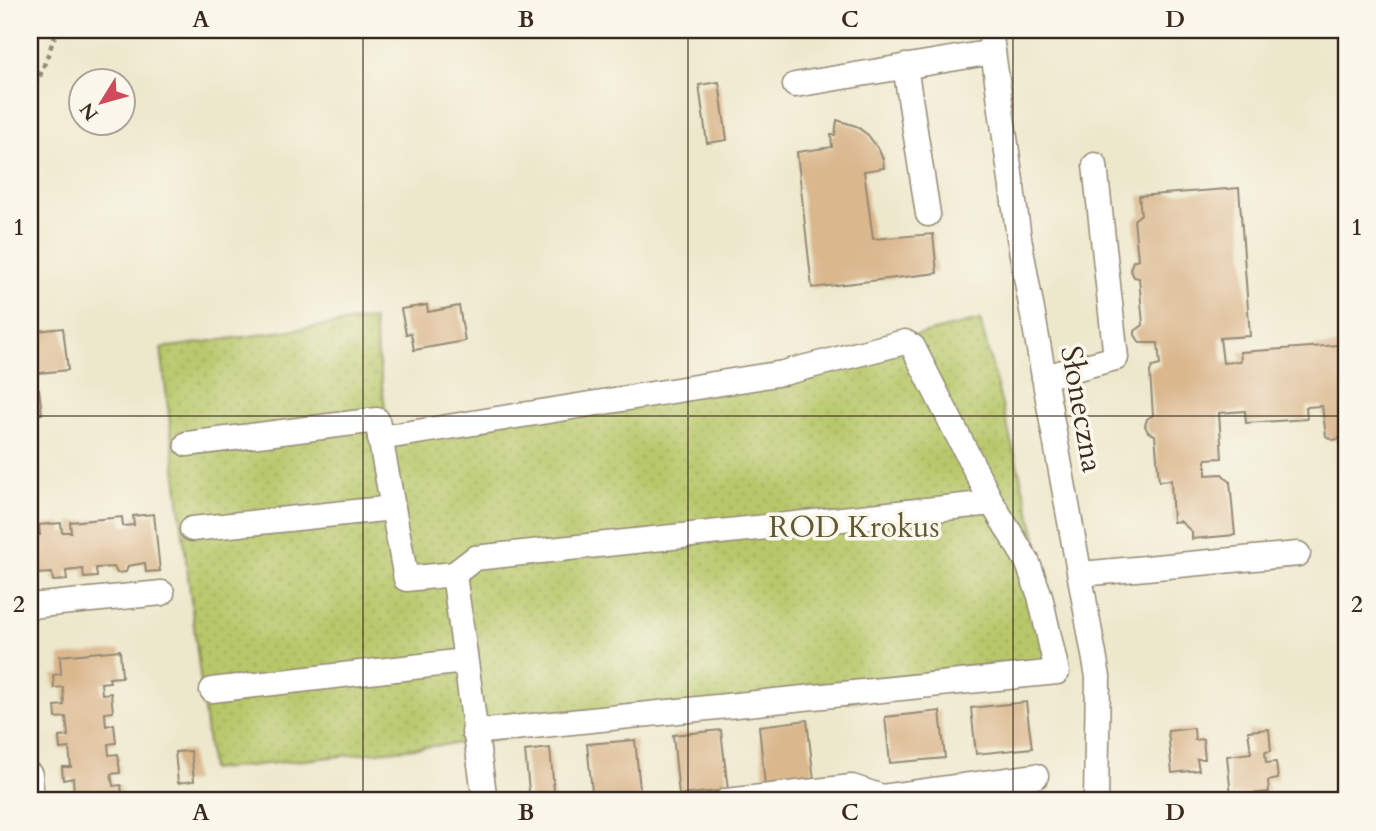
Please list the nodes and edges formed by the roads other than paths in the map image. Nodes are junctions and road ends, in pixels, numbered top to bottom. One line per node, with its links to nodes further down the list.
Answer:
1 (992, 41): 2 (street); 6 (street, Słoneczna)
2 (905, 66): 3 (street); 5 (street)
3 (795, 85)
4 (1095, 164): 6 (street)
5 (928, 214)
6 (1044, 377): 14 (street, Słoneczna)
7 (380, 438): 8 (street); 9 (street); 10 (street)
8 (187, 444)
9 (992, 503): 13 (street); 19 (street)
10 (393, 508): 11 (street); 13 (street)
11 (192, 529)
12 (1298, 554): 14 (street)
13 (454, 574): 17 (street)
14 (1081, 574): 23 (street, Słoneczna)
15 (162, 593): 16 (street)
16 (30, 607)
17 (465, 661): 18 (street); 19 (street)
18 (212, 690)
19 (474, 732): 21 (street)
20 (1036, 776): 22 (street)
21 (485, 801)
22 (726, 801)
23 (1096, 801)

